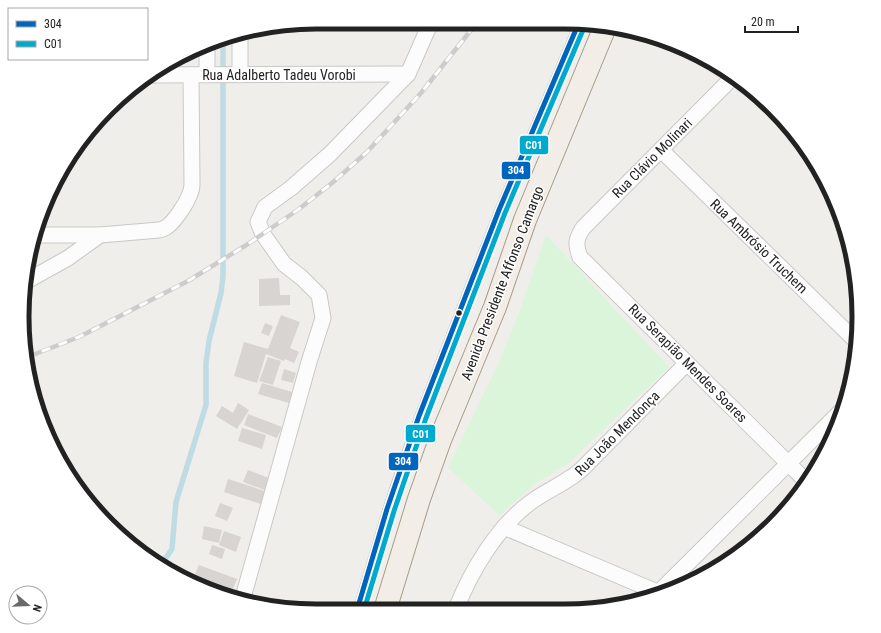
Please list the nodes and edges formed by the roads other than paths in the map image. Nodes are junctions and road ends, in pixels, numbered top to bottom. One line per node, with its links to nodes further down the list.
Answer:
1 (428, 29): 6 (street)
2 (576, 30): 26 (lane)
3 (603, 31): 27 (main road, Avenida Presidente Affonso Camargo)
4 (240, 40): 10 (street)
5 (207, 51): 9 (street)
6 (408, 74): 10 (street, Rua Adalberto Tadeu Vorobi); 25 (street)
7 (161, 75): 8 (street, Rua Adalberto Tadeu Vorobi)
8 (191, 75): 9 (street, Rua Adalberto Tadeu Vorobi); 13 (street)
9 (207, 75): 10 (street, Rua Adalberto Tadeu Vorobi)
10 (240, 75)
11 (729, 81): 12 (street, Rua Clávio Molinari)
12 (661, 150): 15 (street, Rua Clávio Molinari); 17 (street, Rua Ambrósio Truchem)
13 (100, 234): 14 (street); 16 (street)
14 (41, 235)
15 (576, 241): 18 (street, Rua Serapião Mendes Soares)
16 (31, 278)
17 (851, 336)
18 (687, 363): 20 (street, Rua Serapião Mendes Soares); 22 (street, Rua João Mendonça)
19 (834, 417): 20 (street)
20 (788, 463): 21 (street, Rua Serapião Mendes Soares); 23 (street)
21 (803, 478)
22 (504, 527): 24 (street); 28 (street, Rua João Mendonça)
23 (664, 586)
24 (653, 590)
25 (244, 594)
26 (359, 604)
27 (387, 604)
28 (458, 604)

